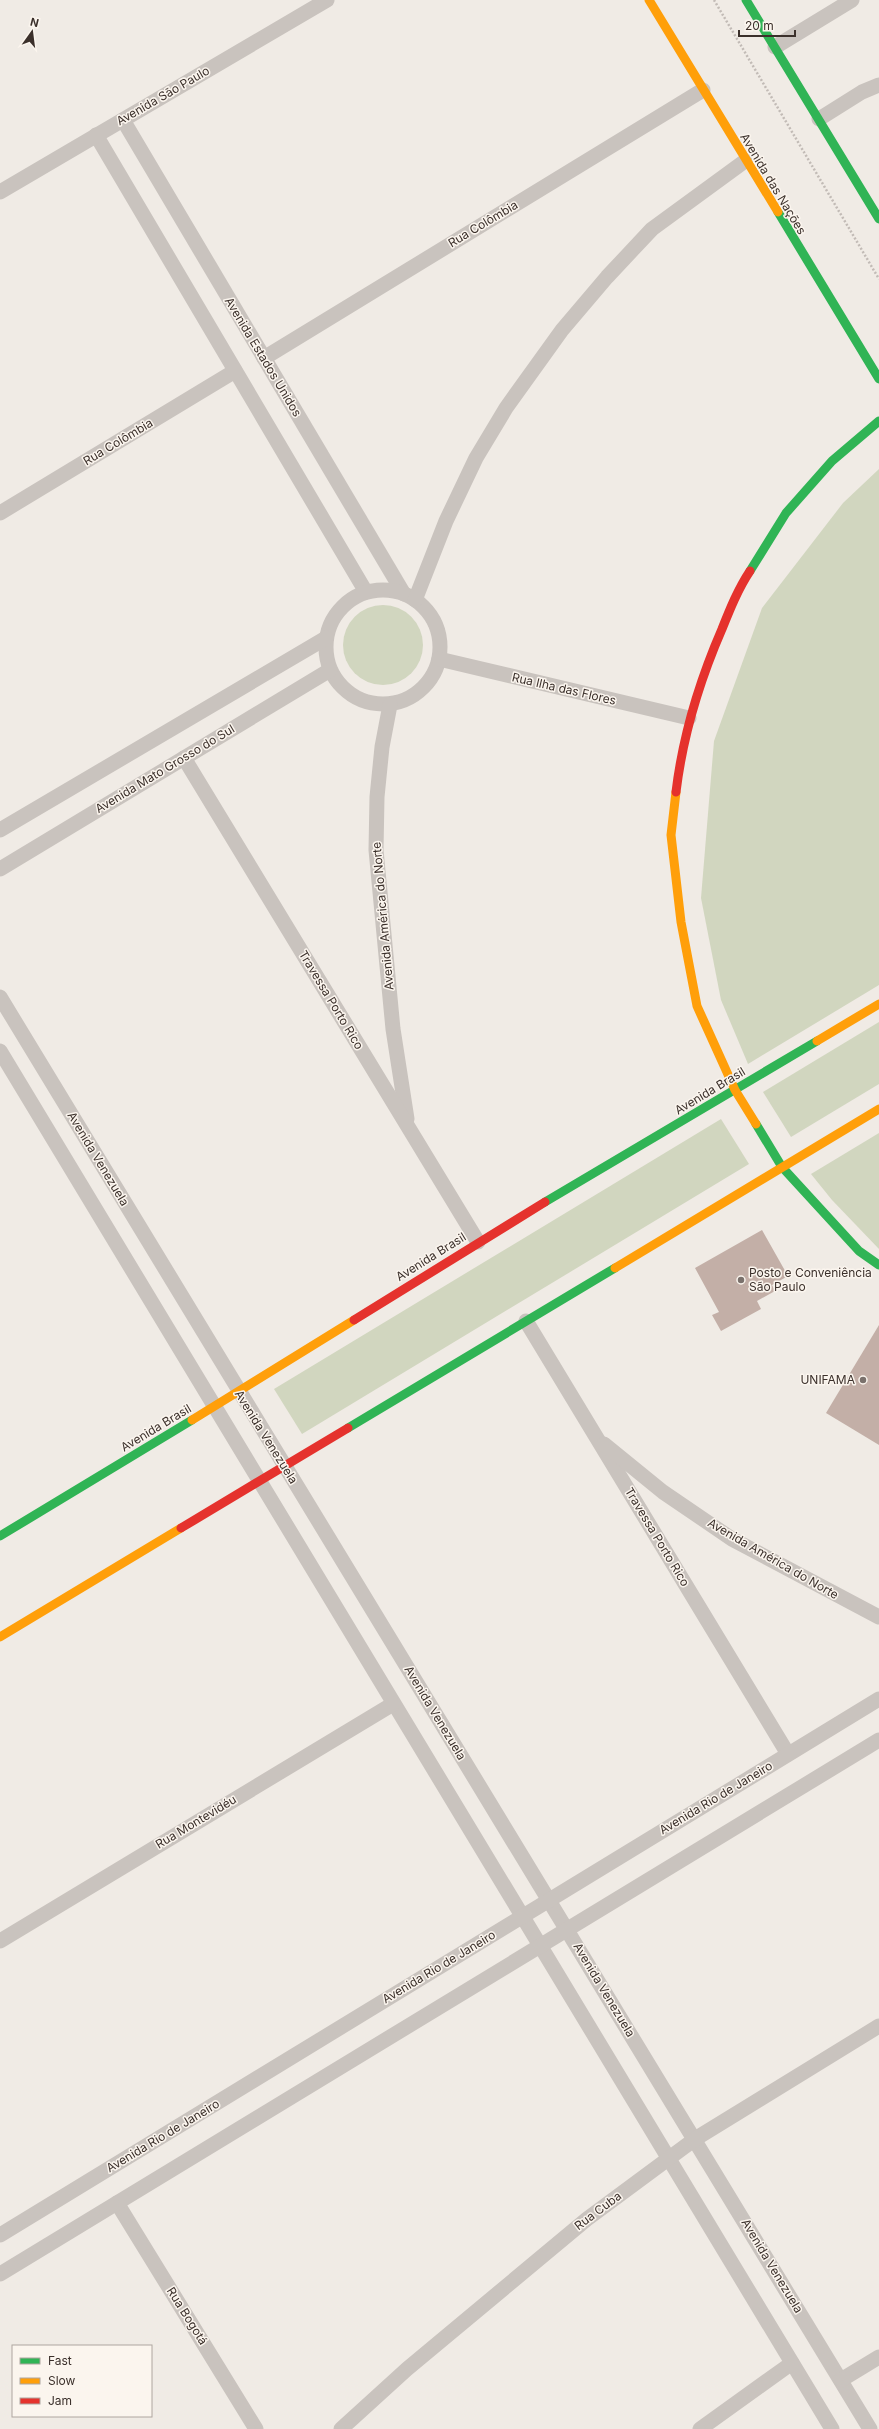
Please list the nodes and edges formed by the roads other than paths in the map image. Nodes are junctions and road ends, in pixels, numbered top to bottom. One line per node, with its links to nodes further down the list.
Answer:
1 (327, 0): 9 (street, Avenida São Paulo)
2 (649, 0): 7 (main road, Avenida das Nações)
3 (746, 0): 5 (main road)
4 (852, 0): 5 (street)
5 (775, 47): 8 (main road)
6 (879, 85): 8 (street)
7 (703, 90): 11 (main road, Avenida das Nações); 14 (street, Rua Colômbia)
8 (819, 119): 13 (main road)
9 (123, 120): 10 (street, Avenida São Paulo); 14 (street, Avenida Estados Unidos)
10 (96, 135): 12 (street, Avenida São Paulo); 15 (street)
11 (745, 161): 16 (main road, Avenida das Nações); 20 (street)
12 (0, 192)
13 (879, 219)
14 (264, 358): 20 (street, Avenida Estados Unidos)
15 (235, 371): 18 (street, Rua Colômbia); 19 (street)
16 (879, 379)
17 (879, 421): 25 (main road)
18 (0, 513)
19 (366, 592): 20 (street); 21 (street)
20 (410, 597): 22 (street)
21 (326, 638): 23 (street); 27 (street)
22 (439, 659): 24 (street); 25 (street, Rua llha das Flores)
23 (330, 670): 24 (street); 26 (street, Avenida Mato Grosso do Sul)
24 (390, 704): 34 (street, Avenida América do Norte)
25 (689, 718): 32 (main road)
26 (184, 758): 28 (street, Avenida Mato Grosso do Sul); 34 (street, Travessa Porto Rico)
27 (0, 830)
28 (0, 869)
29 (0, 997): 39 (street, Avenida Venezuela)
30 (879, 1004): 32 (main road, Avenida Brasil)
31 (0, 1051): 40 (street)
32 (735, 1090): 35 (main road); 36 (main road, Avenida Brasil)
33 (879, 1109): 35 (main road)
34 (408, 1127): 36 (street, Travessa Porto Rico)
35 (782, 1166): 37 (main road); 38 (main road)
36 (478, 1242): 39 (main road, Avenida Brasil)
37 (879, 1265)
38 (526, 1321): 41 (street, Travessa Porto Rico); 42 (main road)
39 (239, 1392): 40 (main road, Avenida Brasil); 42 (street, Avenida Venezuela)
40 (214, 1407): 43 (street); 44 (main road, Avenida Brasil)
41 (596, 1437): 45 (street, Avenida América do Norte); 50 (street, Travessa Porto Rico)
42 (284, 1466): 43 (main road); 51 (street, Avenida Venezuela)
43 (260, 1481): 46 (main road); 48 (street)
44 (0, 1536)
45 (879, 1617)
46 (0, 1637)
47 (879, 1699): 50 (street, Avenida Rio de Janeiro)
48 (393, 1704): 52 (street); 54 (street, Rua Montevidéu)
49 (879, 1740): 53 (street)
50 (788, 1754): 51 (street, Avenida Rio de Janeiro)
51 (549, 1900): 52 (street, Avenida Rio de Janeiro); 53 (street, Avenida Venezuela)
52 (523, 1916): 55 (street); 60 (street, Avenida Rio de Janeiro)
53 (567, 1930): 55 (street); 57 (street, Avenida Venezuela)
54 (0, 1941)
55 (540, 1946): 58 (street); 59 (street)
56 (879, 2026): 57 (street, Rua Cuba)
57 (695, 2139): 58 (street, Rua Cuba); 64 (street, Avenida Venezuela)
58 (668, 2159): 63 (street); 66 (street, Rua Cuba)
59 (117, 2203): 61 (street); 65 (street, Rua Bogotá)
60 (0, 2235)
61 (0, 2274)
62 (879, 2357): 64 (street)
63 (792, 2363): 67 (street); 68 (street)
64 (841, 2380): 69 (street, Avenida Venezuela)
65 (256, 2429)
66 (341, 2429)
67 (700, 2429)
68 (832, 2429)
69 (870, 2429)

